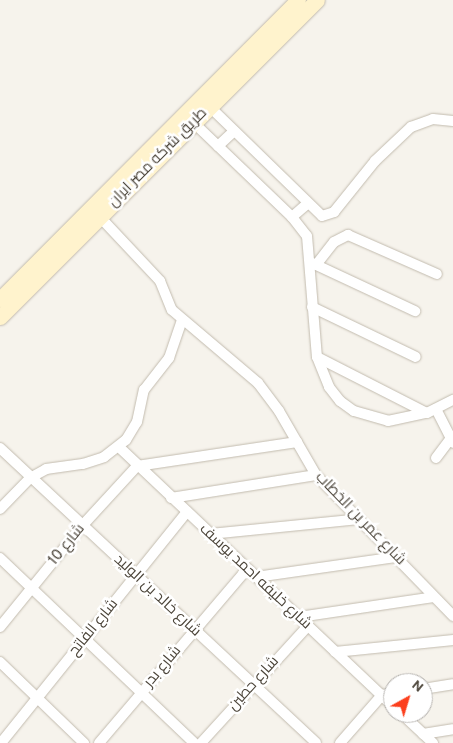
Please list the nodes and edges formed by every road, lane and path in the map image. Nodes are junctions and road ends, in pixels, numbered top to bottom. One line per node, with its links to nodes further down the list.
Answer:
1 (298, 0): 13 (main road, طريق شركه مصر ايران)
2 (317, 0): 3 (main road, طريق شركه مصر ايران)
3 (210, 107): 5 (main road, طريق شركه مصر ايران); 6 (street)
4 (453, 121): 8 (street)
5 (194, 123): 7 (street); 9 (main road, طريق شركه مصر ايران)
6 (234, 131): 7 (street); 8 (street)
7 (218, 146): 10 (street)
8 (307, 204): 10 (street)
9 (100, 217): 16 (main road, طريق شركه مصر ايران); 17 (street, شارع عمر بن الخطاب)
10 (292, 217): 11 (street)
11 (312, 263): 12 (street); 14 (street); 15 (street)
12 (438, 274)
13 (0, 299)
14 (312, 307): 18 (street); 19 (street)
15 (415, 311)
16 (0, 317)
17 (182, 320): 23 (street, شارع عمر بن الخطاب); 25 (street)
18 (317, 356): 21 (street); 21 (street)
19 (416, 357)
20 (453, 400): 21 (street)
21 (432, 411): 22 (street)
22 (452, 440): 26 (street)
23 (297, 442): 27 (street); 28 (street, شارع عمر بن الخطاب)
24 (0, 448): 29 (street, شارع خالد بن الوليد)
25 (119, 448): 27 (street, شارع خليفه احمد يوسف); 29 (street)
26 (436, 458)
27 (137, 466): 30 (street, شارع خليفه احمد يوسف); 34 (street, شارع 10)
28 (316, 475): 30 (street); 33 (street, شارع عمر بن الخطاب)
29 (30, 478): 31 (street); 34 (street, شارع خالد بن الوليد)
30 (172, 498): 32 (street, شارع خليفه احمد يوسف)
31 (0, 509)
32 (187, 512): 35 (street, شارع خليفه احمد يوسف); 39 (street, شارع الفاتح)
33 (359, 519): 35 (street); 36 (street, شارع عمر بن الخطاب)
34 (82, 526): 39 (street, شارع خالد بن الوليد); 41 (street, شارع 10)
35 (210, 534): 38 (street, شارع خليفه احمد يوسف)
36 (396, 557): 40 (street); 42 (street, شارع عمر بن الخطاب)
37 (0, 558): 41 (street)
38 (247, 569): 40 (street, شارع خليفه احمد يوسف); 47 (street, شارع بدر)
39 (135, 576): 47 (street, شارع خالد بن الوليد); 48 (street, شارع الفاتح)
40 (256, 577): 44 (street, شارع خليفه احمد يوسف)
41 (31, 588): 45 (street, شارع 10); 48 (street)
42 (434, 597): 43 (street, شارع عمر بن الخطاب); 44 (street)
43 (453, 616)
44 (299, 617): 46 (street, شارع خليفه احمد يوسف)
45 (0, 626)
46 (308, 626): 50 (street, شارع خليفه احمد يوسف); 53 (street, شارع حطين)
47 (194, 631): 53 (street, شارع خالد بن الوليد); 55 (street, شارع بدر)
48 (85, 639): 55 (street); 57 (street, شارع الفاتح)
49 (453, 640): 50 (street)
50 (335, 652): 56 (street, شارع خليفه احمد يوسف)
51 (0, 662): 57 (street)
52 (453, 684): 54 (street)
53 (254, 685): 65 (street, شارع حطين); 66 (street, شارع خالد بن الوليد)
54 (433, 687)
55 (142, 693): 63 (street, شارع بدر); 64 (street)
56 (382, 695): 67 (street)
57 (37, 698): 61 (street, شارع الفاتح); 62 (street)
58 (411, 723): 60 (street)
59 (453, 729): 60 (street)
60 (423, 734): 68 (street)
61 (1, 743)
62 (84, 743)
63 (99, 743)
64 (194, 743)
65 (201, 743)
66 (316, 743)
67 (340, 743)
68 (433, 743)

